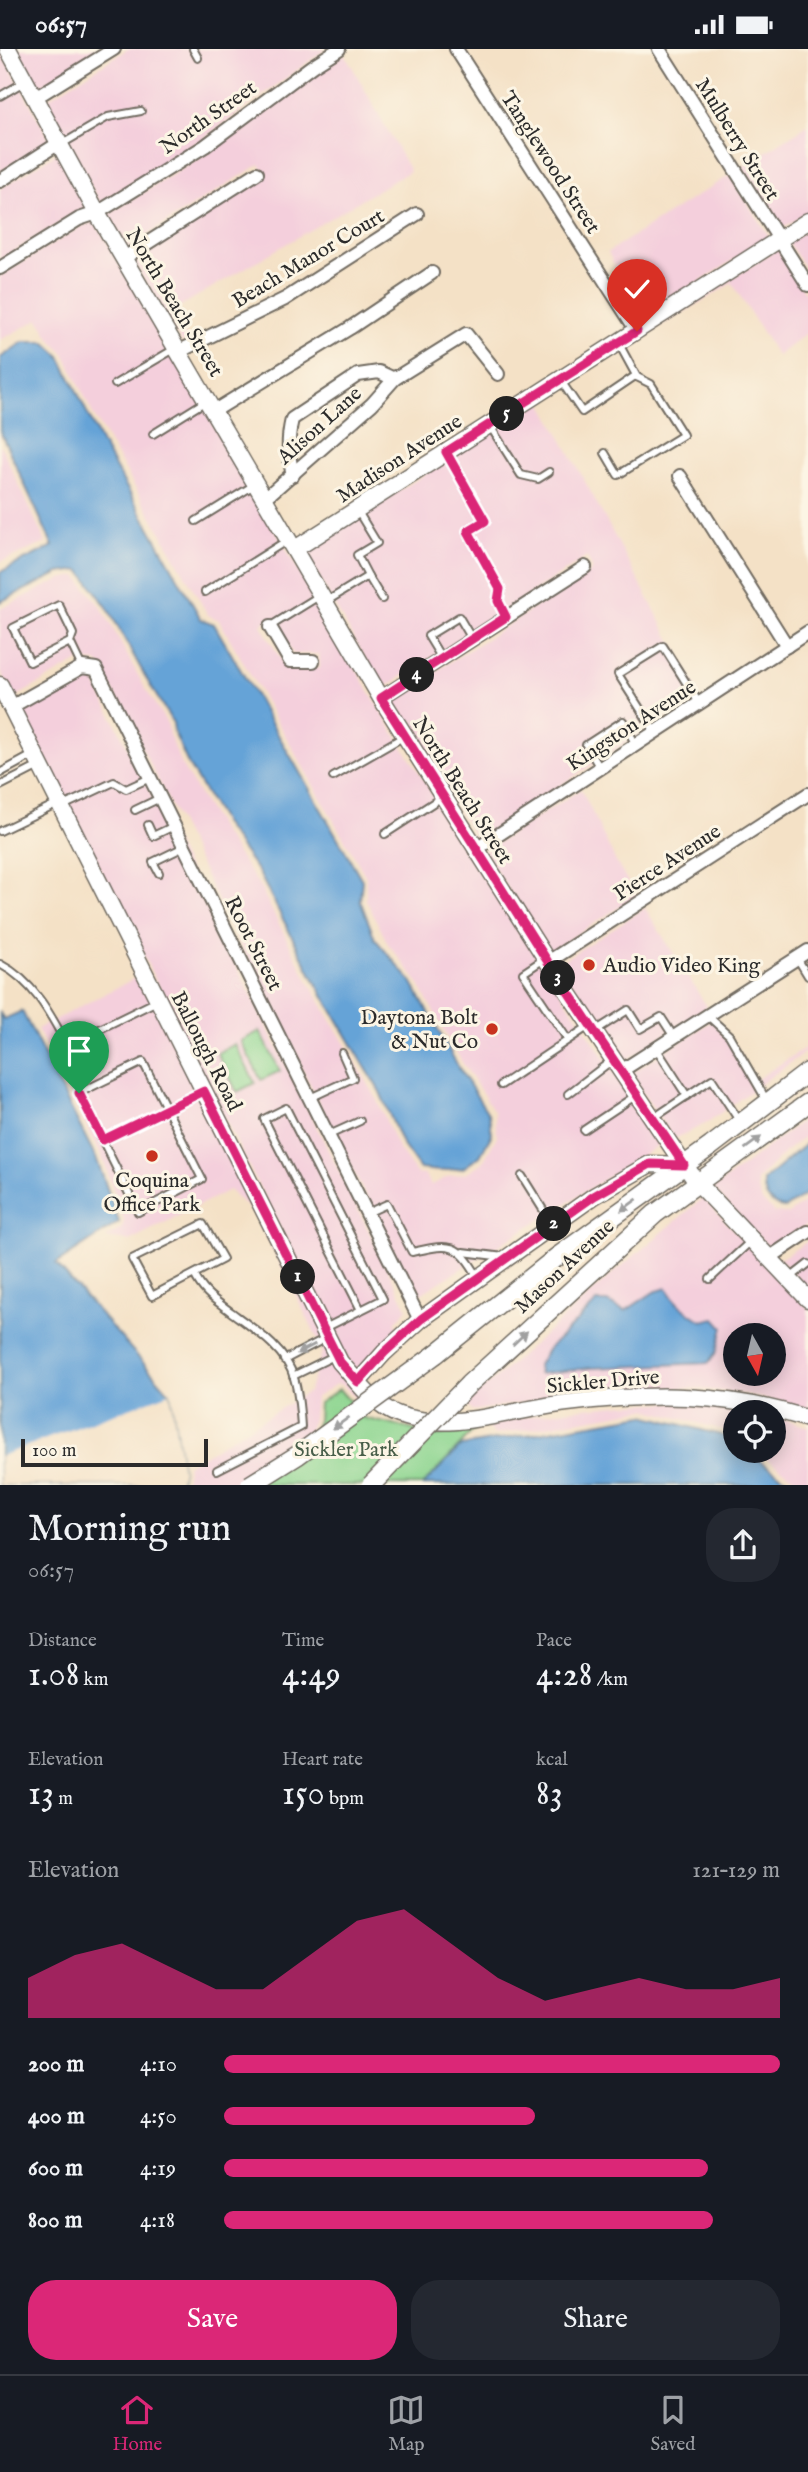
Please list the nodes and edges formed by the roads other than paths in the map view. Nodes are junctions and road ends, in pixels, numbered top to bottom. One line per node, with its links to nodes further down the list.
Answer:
1 (8, 49): 8 (street, North Beach Street)
2 (114, 49): 10 (street)
3 (193, 49): 7 (lane)
4 (339, 49): 15 (street, North Street)
5 (456, 49): 23 (street, Tanglewood Street)
6 (659, 49): 18 (street, Mulberry Street)
7 (198, 58)
8 (25, 81): 9 (lane); 10 (street, North Beach Street)
9 (0, 96)
10 (35, 98): 12 (street, North Beach Street)
11 (141, 111): 12 (lane)
12 (60, 144): 14 (street); 15 (street, North Beach Street)
13 (257, 173): 19 (street)
14 (0, 180)
15 (97, 213): 19 (street, North Beach Street); 20 (street, North Street)
16 (417, 214): 25 (street, Beach Manor Court)
17 (808, 221): 18 (street, Madison Avenue)
18 (778, 240): 22 (street, Mulberry Street); 23 (street, Madison Avenue)
19 (124, 258): 25 (street, North Beach Street)
20 (0, 268)
21 (432, 273): 31 (street)
22 (808, 285)
23 (637, 331): 24 (street, Madison Avenue)
24 (618, 343): 28 (lane); 29 (street, Madison Avenue)
25 (179, 349): 30 (lane); 31 (street, North Beach Street)
26 (498, 374): 27 (street, Alison Lane)
27 (396, 377): 37 (street, Alison Lane); 37 (street)
28 (637, 377): 29 (lane); 35 (lane)
29 (560, 379): 32 (street, Madison Avenue)
30 (115, 384)
31 (211, 406): 33 (lane); 39 (street, North Beach Street)
32 (489, 425): 34 (street, Madison Avenue); 36 (lane)
33 (153, 434)
34 (446, 452): 41 (street, Madison Avenue); 49 (lane)
35 (605, 453)
36 (549, 472)
37 (293, 475): 40 (street, Alison Lane)
38 (680, 476): 54 (street)
39 (256, 484): 40 (street, North Beach Street); 42 (lane)
40 (264, 499): 43 (street, North Beach Street)
41 (356, 510): 43 (street, Madison Avenue); 45 (lane)
42 (195, 521)
43 (292, 544): 46 (lane); 47 (street, North Beach Street)
44 (585, 567): 49 (street)
45 (368, 576): 47 (lane); 48 (lane)
46 (205, 592)
47 (323, 598): 50 (lane); 59 (street, North Beach Street)
48 (382, 599)
49 (506, 617): 52 (street)
50 (269, 628): 56 (street)
51 (808, 632): 54 (street, Kingston Avenue)
52 (472, 639): 55 (street); 55 (lane)
53 (70, 642): 53 (lane); 57 (lane)
54 (787, 646): 60 (street, Kingston Avenue)
55 (442, 659): 59 (street)
56 (313, 661)
57 (82, 667): 61 (street); 69 (street, Root Street)
58 (0, 685): 61 (street, Ballough Road)
59 (381, 698): 63 (street, North Beach Street)
60 (699, 703): 62 (street, Kingston Avenue); 62 (lane)
61 (11, 707): 65 (street, Ballough Road)
62 (655, 733): 64 (street, Kingston Avenue)
63 (404, 736): 68 (lane); 72 (street, North Beach Street)
64 (636, 745): 66 (street, Kingston Avenue); 66 (lane)
65 (38, 760): 67 (lane); 70 (lane); 74 (street, Ballough Road)
66 (600, 768): 81 (street, Kingston Avenue)
67 (0, 773)
68 (333, 777)
69 (150, 778): 73 (street, Root Street); 74 (lane)
70 (0, 786)
71 (808, 794): 84 (street, Pierce Avenue)
72 (442, 797): 79 (lane); 81 (street, North Beach Street)
73 (160, 798): 75 (lane); 77 (street, Root Street)
74 (60, 805): 78 (lane); 87 (street, Ballough Road)
75 (135, 810)
76 (148, 825): 77 (lane)
77 (174, 826): 80 (street, Root Street)
78 (0, 831)
79 (385, 834)
80 (184, 846): 82 (lane); 101 (street, Root Street)
81 (475, 850): 84 (street, North Beach Street)
82 (159, 873)
83 (803, 955): 86 (lane); 88 (street)
84 (546, 960): 89 (street, North Beach Street); 91 (lane)
85 (0, 964): 87 (lane)
86 (808, 976)
87 (158, 1000): 97 (street, Ballough Road)
88 (708, 1015): 90 (street); 102 (lane)
89 (592, 1028): 90 (lane); 91 (lane); 94 (street, North Beach Street)
90 (674, 1037): 92 (street)
91 (568, 1040): 96 (lane)
92 (656, 1048): 94 (street); 100 (lane)
93 (342, 1052): 101 (lane)
94 (617, 1065): 98 (lane); 99 (street, North Beach Street)
95 (808, 1072): 102 (main road)
96 (501, 1086)
97 (204, 1091): 104 (lane); 129 (street, Ballough Road)
98 (568, 1094)
99 (636, 1094): 105 (street, North Beach Street); 108 (lane)
100 (687, 1096): 105 (lane); 107 (lane)
101 (310, 1098): 109 (street, Root Street)
102 (768, 1103): 107 (main road)
103 (808, 1103): 113 (main road, Mason Avenue, one-way to 103)
104 (167, 1109): 110 (lane); 110 (lane); 110 (lane)
105 (652, 1119): 111 (street, North Beach Street)
106 (359, 1121): 109 (lane)
107 (741, 1123): 111 (main road)
108 (584, 1130)
109 (328, 1135): 114 (street, Root Street)
110 (103, 1140)
111 (684, 1165): 113 (street, North Beach Street); 115 (street); 137 (main road, one-way to 137, bridge)
112 (522, 1176): 115 (lane)
113 (698, 1183): 117 (street, North Beach Street); 138 (main road, Mason Avenue, one-way to 113, bridge)
114 (367, 1213): 118 (lane); 128 (street, Root Street)
115 (552, 1224): 119 (street)
116 (808, 1232): 120 (street)
117 (752, 1240): 120 (street, North Beach Street); 125 (lane)
118 (463, 1253): 119 (lane); 123 (lane)
119 (506, 1257): 123 (street)
120 (769, 1258): 124 (street, North Beach Street)
121 (808, 1264): 124 (lane)
122 (194, 1274): 122 (lane); 131 (lane)
123 (478, 1277): 128 (street)
124 (789, 1278): 126 (street, North Beach Street)
125 (710, 1279)
126 (808, 1299)
127 (361, 1310): 127 (lane); 129 (lane)
128 (421, 1319): 133 (street)
129 (326, 1333): 130 (street, Ballough Road); 131 (lane, one-way to 131)
130 (336, 1354): 132 (lane); 133 (street, Ballough Road)
131 (284, 1360): 132 (lane)
132 (293, 1376): 136 (lane)
133 (358, 1382): 134 (street, Ballough Road)
134 (401, 1415): 135 (street, Sickler Drive)
135 (808, 1419)
136 (217, 1470)
137 (250, 1485)
138 (371, 1485)

